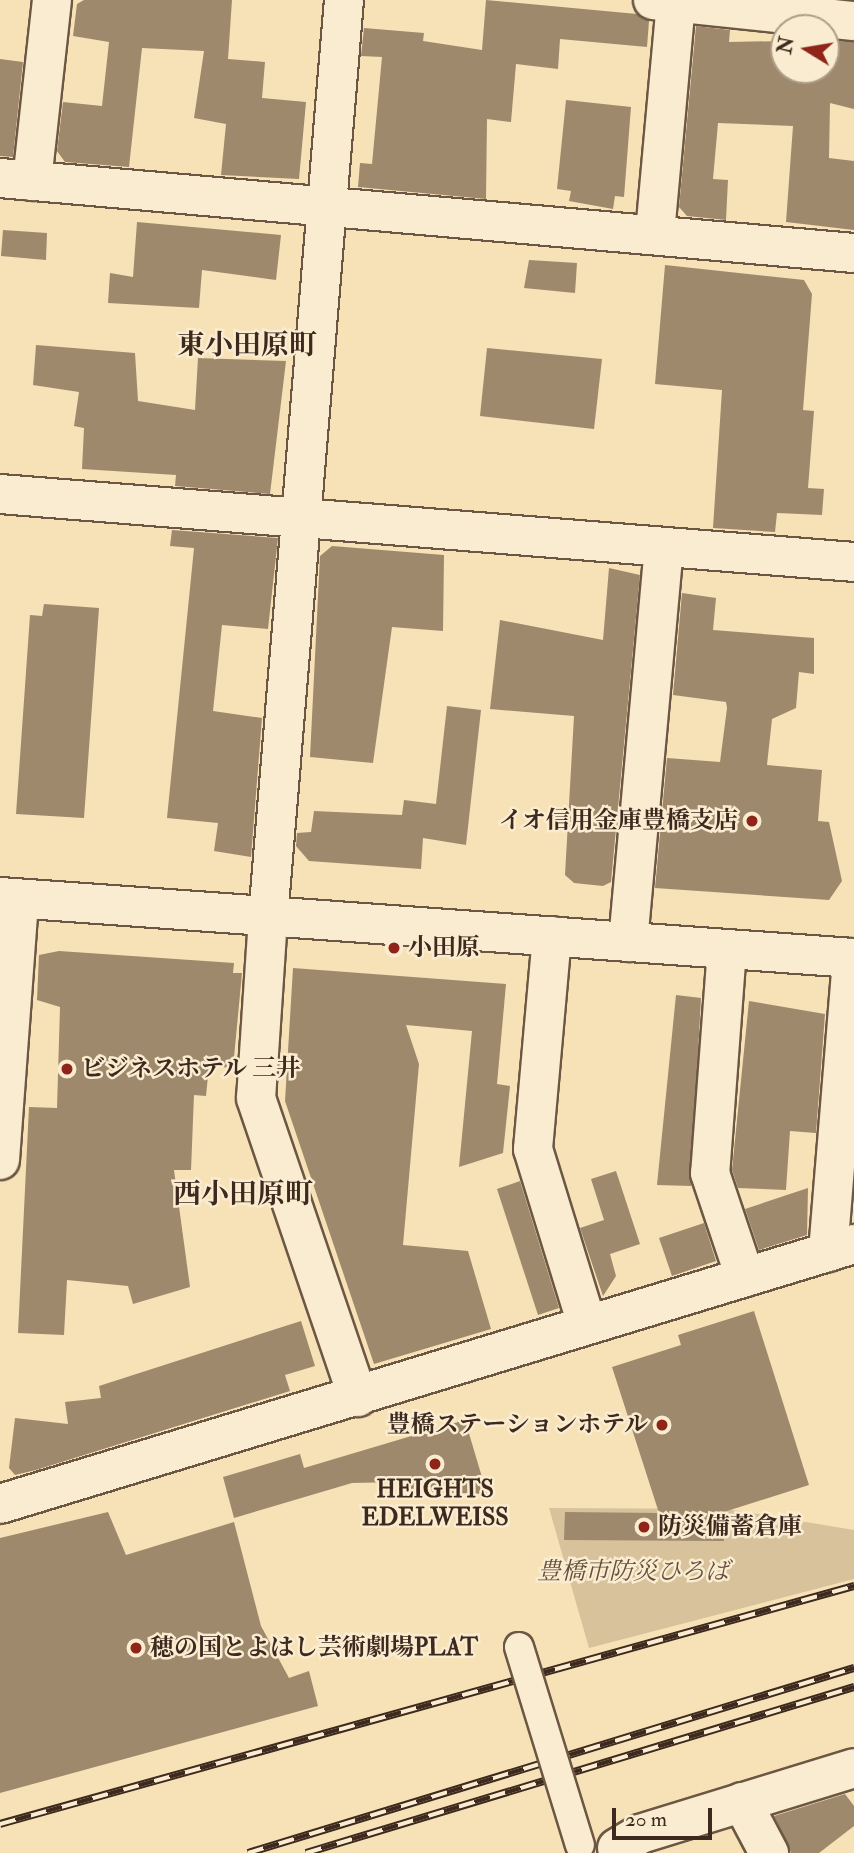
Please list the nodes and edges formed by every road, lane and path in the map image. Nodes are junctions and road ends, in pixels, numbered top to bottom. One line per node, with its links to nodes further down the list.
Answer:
1 (52, 0): 5 (street)
2 (344, 0): 6 (street)
3 (668, 1): 4 (street); 7 (street)
4 (854, 21)
5 (16, 180): 6 (street)
6 (326, 210): 7 (street); 10 (street)
7 (655, 233): 8 (street)
8 (854, 253)
9 (0, 495): 10 (street)
10 (301, 520): 11 (street); 14 (street)
11 (664, 548): 12 (street); 16 (street)
12 (854, 562)
13 (10, 898): 14 (street); 19 (street)
14 (268, 919): 15 (street); 23 (street)
15 (552, 936): 16 (street); 22 (street)
16 (628, 942): 17 (street)
17 (727, 949): 18 (street); 21 (street)
18 (853, 958): 20 (street)
19 (1, 1141)
20 (841, 1248): 21 (street)
21 (745, 1277): 22 (street)
22 (587, 1324): 23 (street)
23 (358, 1397): 24 (street)
24 (0, 1504)
25 (519, 1647): 28 (street, bridge)
26 (854, 1768): 27 (street)
27 (742, 1802): 29 (street); 30 (street)
28 (580, 1845)
29 (617, 1848)
30 (769, 1853)

